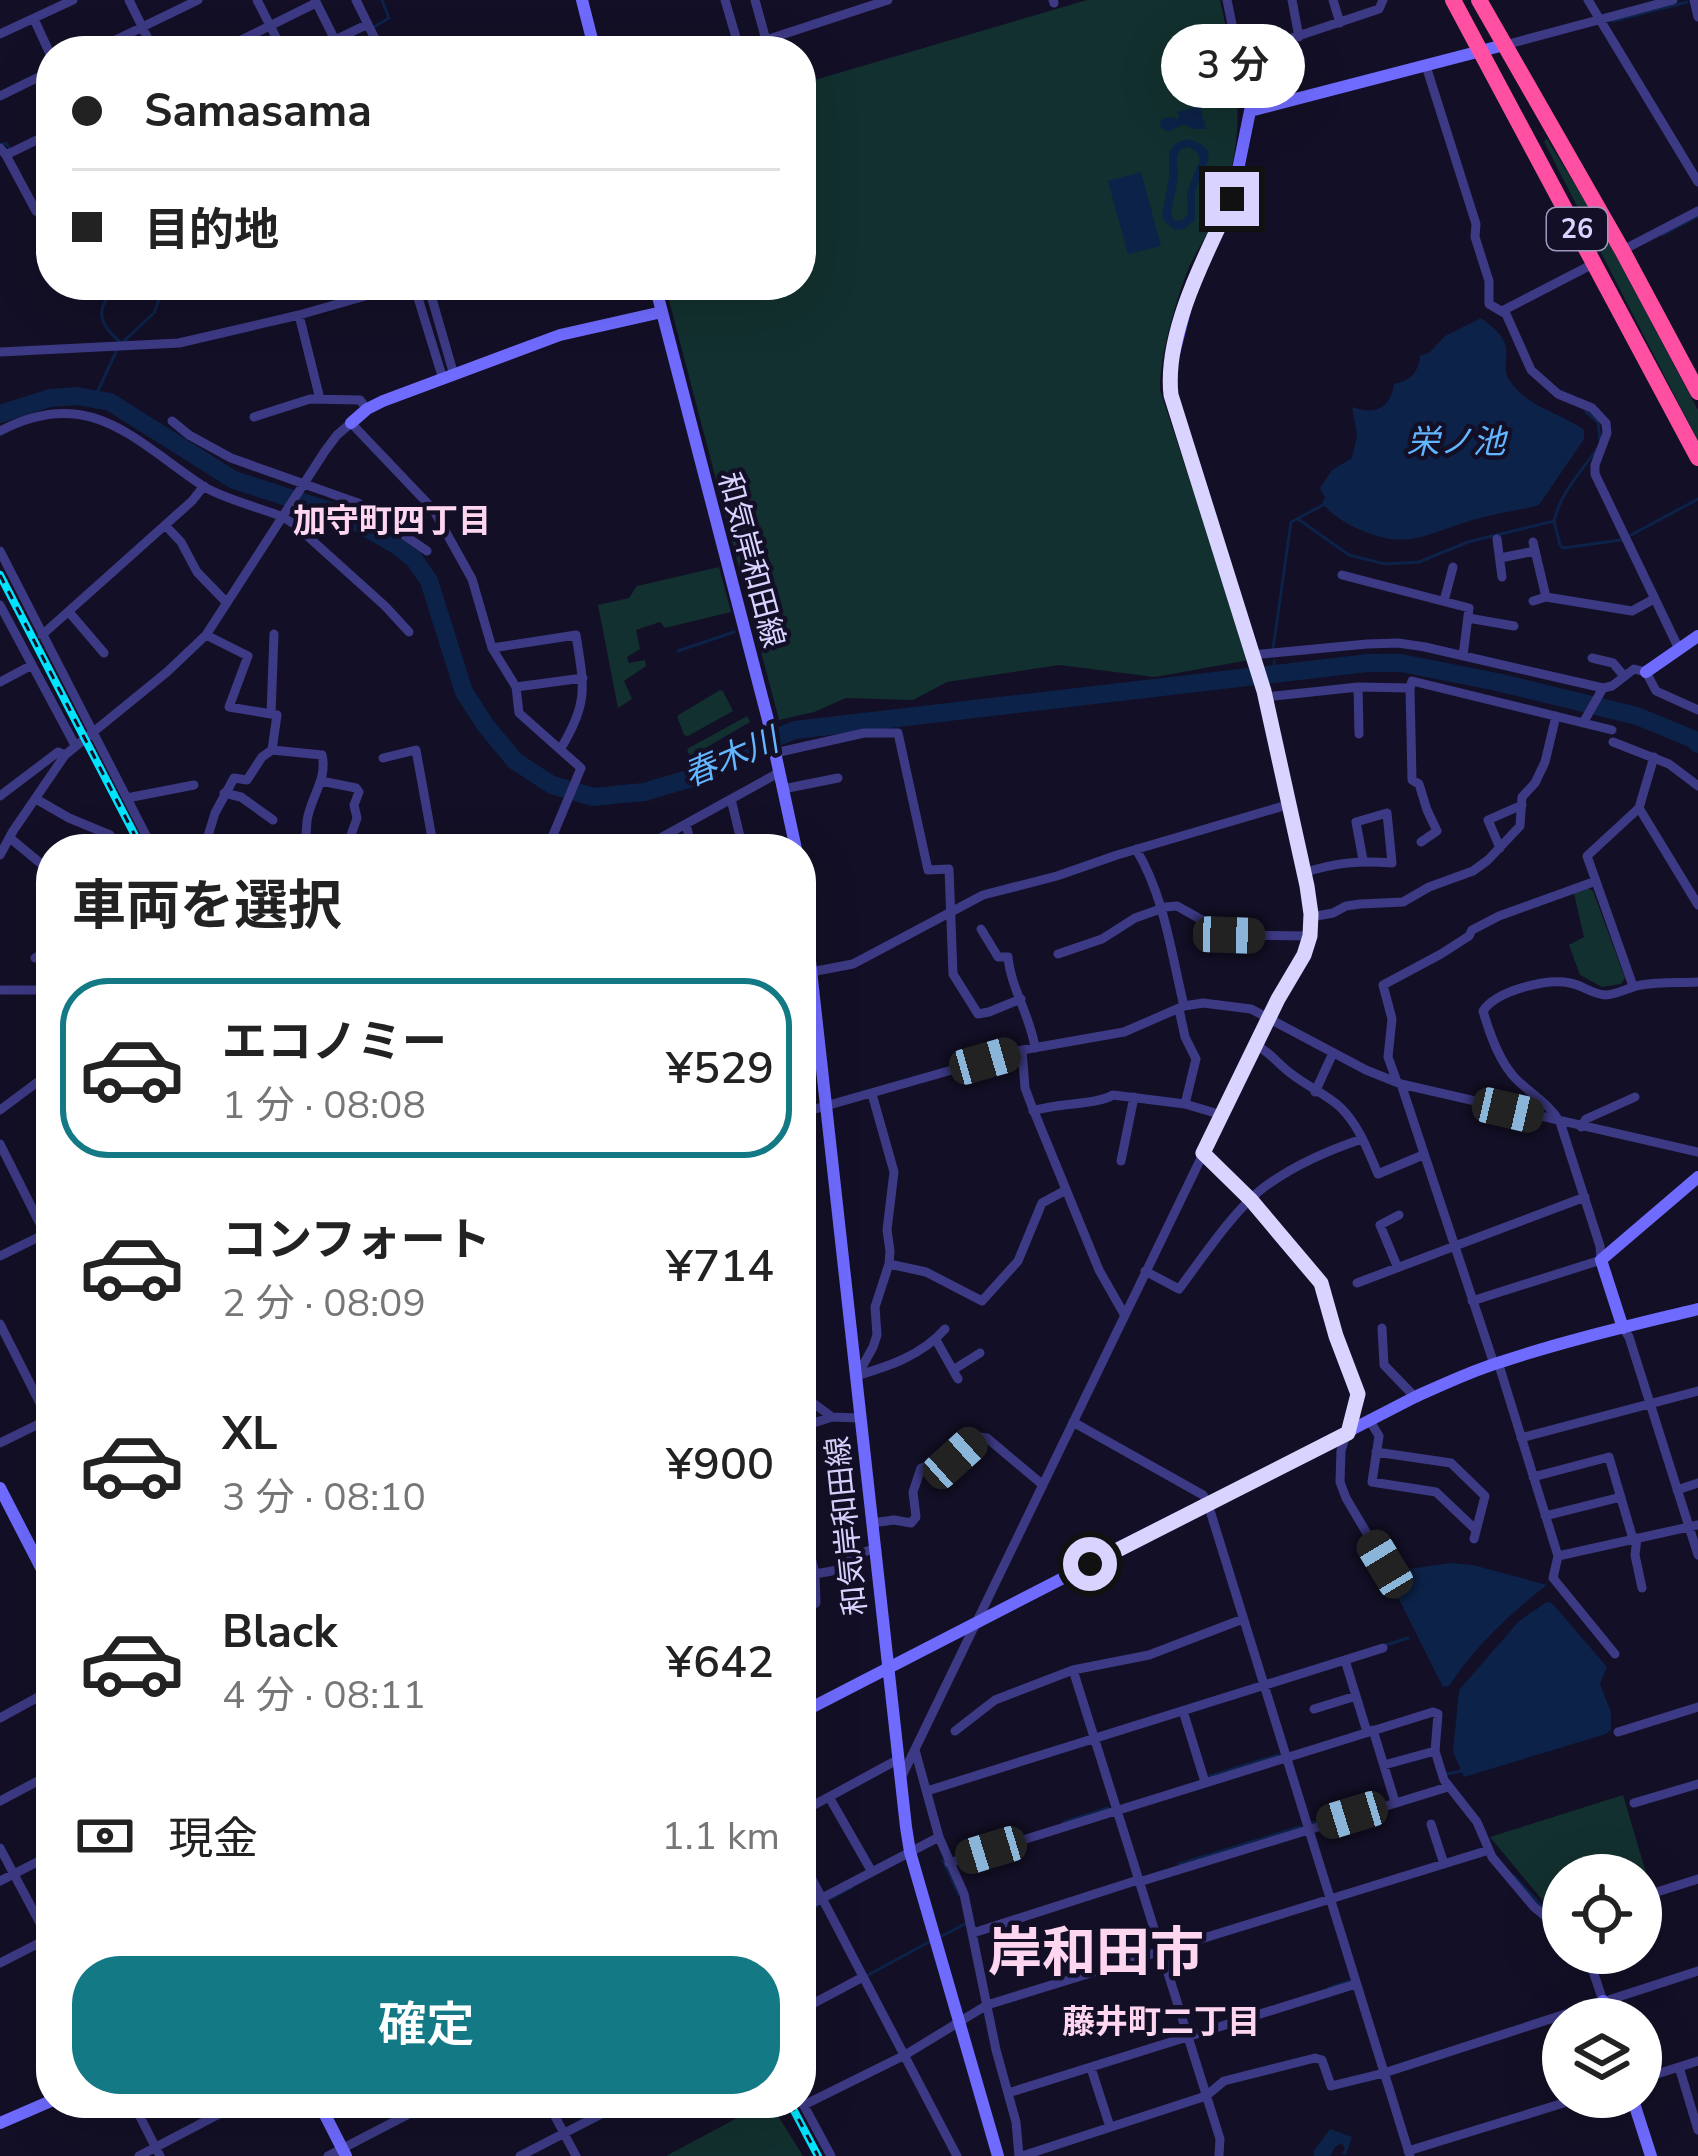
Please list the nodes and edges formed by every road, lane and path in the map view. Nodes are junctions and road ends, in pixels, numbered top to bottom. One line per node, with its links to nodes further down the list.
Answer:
1 (73, 0): 20 (street)
2 (129, 0): 27 (street)
3 (198, 0): 27 (street)
4 (257, 0): 26 (street)
5 (356, 0): 25 (street)
6 (582, 0): 37 (street)
7 (724, 0): 38 (street)
8 (755, 0): 39 (street)
9 (888, 0): 40 (street)
10 (1227, 0): 48 (street)
11 (1292, 0): 41 (street)
12 (1333, 0): 24 (street)
13 (1383, 0): 24 (street)
14 (1454, 0): 44 (highway, 26)
15 (1479, 0): 43 (highway, 26)
16 (1588, 0): 22 (street)
17 (1673, 0): 22 (street)
18 (1694, 0): 21 (street)
19 (315, 2): 26 (street); 34 (street)
20 (50, 5): 23 (street)
21 (1698, 17)
22 (1600, 19): 43 (street); 51 (street)
23 (34, 20): 28 (street); 29 (street)
24 (1340, 22): 41 (street)
25 (368, 24): 35 (street); 36 (street)
26 (270, 26): 32 (street); 33 (street)
27 (142, 27): 30 (street); 31 (street)
28 (0, 34)
29 (42, 36)
30 (123, 36)
31 (146, 36)
32 (253, 36)
33 (275, 36)
34 (333, 36)
35 (343, 36)
36 (374, 36)
37 (591, 36)
38 (736, 36)
39 (765, 36)
40 (778, 36)
41 (1300, 37): 42 (street)
42 (1277, 44)
43 (1504, 45): 44 (street); 54 (highway, 26)
44 (1482, 51): 45 (street); 55 (highway, 26)
45 (1426, 65): 48 (street); 60 (street)
46 (36, 78): 47 (street)
47 (0, 96)
48 (1250, 111): 102 (street)
49 (36, 139): 50 (street)
50 (3, 152): 53 (street)
51 (1698, 182)
52 (1698, 211): 54 (street)
53 (36, 212)
54 (1622, 250): 65 (highway, 26)
55 (1595, 263): 60 (street); 72 (highway, 26)
56 (352, 300): 62 (street)
57 (420, 300): 64 (street)
58 (431, 300): 64 (street)
59 (659, 300): 61 (street, 和気岸和田線)
60 (1502, 311): 85 (street)
61 (662, 312): 64 (street); 123 (street, 和気岸和田線)
62 (299, 315): 63 (street); 66 (street)
63 (0, 352)
64 (448, 377): 67 (street)
65 (1698, 392)
66 (320, 399): 67 (street); 68 (street)
67 (368, 409): 70 (street)
68 (254, 417)
69 (172, 421): 73 (street)
70 (351, 423): 73 (street); 98 (street)
71 (0, 430): 74 (street)
72 (1698, 458)
73 (304, 485): 75 (street); 79 (street)
74 (204, 486): 75 (street); 76 (street)
75 (284, 515): 88 (street); 93 (street)
76 (165, 525): 88 (street); 90 (street)
77 (1497, 539): 80 (street)
78 (0, 550): 95 (street)
79 (427, 551)
80 (1500, 558): 83 (street); 84 (street)
81 (1453, 567): 86 (street)
82 (1342, 575): 86 (street)
83 (1502, 578)
84 (1546, 597): 85 (street); 87 (street)
85 (1654, 599): 99 (street)
86 (1444, 601): 91 (street)
87 (1534, 601)
88 (227, 602): 96 (street)
89 (0, 605): 104 (street)
90 (69, 612): 95 (street); 100 (street)
91 (1468, 618): 92 (street); 101 (street)
92 (1514, 626)
93 (409, 632)
94 (274, 634): 115 (street)
95 (42, 635): 118 (street)
96 (206, 635): 115 (street); 118 (street)
97 (1698, 636): 99 (street)
98 (492, 648): 107 (street); 109 (street)
99 (1679, 649): 105 (street)
100 (104, 653)
101 (1463, 656): 102 (street); 112 (street)
102 (1253, 657): 113 (street)
103 (1592, 658): 106 (street)
104 (32, 665): 108 (street); 120 (street)
105 (1646, 672): 106 (street); 114 (street)
106 (1624, 676): 112 (street)
107 (583, 679): 109 (street); 121 (street)
108 (0, 682)
109 (516, 687): 121 (street)
110 (1358, 687): 111 (street); 113 (street); 119 (street)
111 (1409, 688): 116 (street); 155 (street)
112 (1602, 690): 117 (street)
113 (1264, 694): 138 (street)
114 (1698, 710)
115 (271, 714): 122 (street)
116 (1556, 716): 117 (street); 139 (street)
117 (1584, 720): 125 (street)
118 (92, 731): 120 (street); 135 (street)
119 (1359, 734)
120 (75, 745): 124 (street)
121 (561, 748): 149 (street)
122 (272, 750): 129 (street); 133 (street)
123 (775, 752): 127 (street, 和気岸和田線); 165 (street)
124 (65, 754): 134 (street); 136 (street)
125 (1654, 757): 131 (street); 140 (street)
126 (383, 758): 148 (street)
127 (780, 772): 132 (street, 和気岸和田線); 137 (street)
128 (838, 778): 132 (street)
129 (321, 781): 146 (street); 147 (street)
130 (194, 785): 135 (street)
131 (1698, 786)
132 (783, 789): 153 (street, 和気岸和田線)
133 (224, 793): 141 (street); 145 (street)
134 (0, 796)
135 (127, 798): 144 (street)
136 (36, 799): 143 (street); 154 (street)
137 (731, 800): 142 (street); 152 (street)
138 (1287, 805): 157 (street); 161 (street)
139 (1522, 805): 156 (street); 156 (street)
140 (1639, 808): 162 (street); 163 (street)
141 (273, 820)
142 (686, 824): 150 (street); 151 (street)
143 (94, 834)
144 (145, 834)
145 (209, 834)
146 (308, 834)
147 (351, 834)
148 (431, 834)
149 (550, 834)
150 (668, 834)
151 (688, 834)
152 (739, 834)
153 (793, 834)
154 (10, 838): 158 (street); 159 (street)
155 (1421, 842)
156 (1500, 848): 166 (street)
157 (1136, 849): 164 (street); 165 (street)
158 (0, 856)
159 (36, 860)
160 (1363, 860): 160 (street); 161 (street)
161 (1304, 873): 166 (street)
162 (1596, 881): 172 (street); 186 (street)
163 (1698, 904)
164 (1160, 908): 168 (street); 169 (street); 176 (street)
165 (950, 913): 170 (street); 175 (street)
166 (1310, 917): 168 (street)
167 (981, 929): 175 (street)
168 (1310, 936): 177 (street)
169 (1058, 954)
170 (816, 972)
171 (1698, 982): 172 (street)
172 (1633, 986): 197 (street)
173 (36, 990): 174 (street)
174 (0, 991)
175 (1021, 999): 181 (street)
176 (1182, 1007): 177 (street); 181 (street); 191 (street)
177 (1269, 1018): 179 (street); 184 (street)
178 (816, 1039): 180 (street, 和気岸和田線)
179 (1256, 1045): 187 (street); 196 (street)
180 (818, 1048): 183 (street); 192 (street, 和気岸和田線)
181 (1035, 1048): 182 (street)
182 (1022, 1050): 188 (street); 195 (street)
183 (816, 1052)
184 (1333, 1053): 186 (street); 187 (street)
185 (36, 1083): 194 (street)
186 (1399, 1083): 197 (street); 203 (street)
187 (1315, 1092): 199 (street)
188 (872, 1094): 192 (street); 215 (street)
189 (1635, 1096): 198 (street)
190 (1134, 1097): 191 (street); 195 (street); 204 (street)
191 (1185, 1104): 196 (street)
192 (824, 1107): 193 (street); 229 (street, 和気岸和田線)
193 (816, 1109)
194 (0, 1110)
195 (1034, 1111): 206 (street)
196 (1222, 1115): 202 (street)
197 (1560, 1122): 198 (street); 207 (street)
198 (1581, 1127): 201 (street)
199 (1362, 1139): 203 (street); 208 (street)
200 (0, 1144): 209 (street)
201 (1698, 1152)
202 (1203, 1153): 208 (street); 217 (street)
203 (1424, 1155): 212 (street)
204 (1121, 1161)
205 (1698, 1177): 214 (street)
206 (1066, 1190): 215 (street); 221 (street)
207 (1585, 1197): 212 (street); 214 (street)
208 (1251, 1200): 217 (street); 241 (street)
209 (36, 1211)
210 (1399, 1215): 216 (street)
211 (36, 1239): 213 (street)
212 (1453, 1246): 216 (street); 219 (street)
213 (0, 1256)
214 (1601, 1260): 219 (street); 224 (street)
215 (889, 1264): 229 (street)
216 (1397, 1266): 218 (street)
217 (1145, 1270): 221 (street)
218 (1357, 1283)
219 (1472, 1301): 228 (street)
220 (1698, 1310): 224 (street)
221 (1124, 1314): 239 (street)
222 (0, 1324): 231 (street)
223 (1382, 1328): 232 (street)
224 (1623, 1328): 228 (street); 233 (street)
225 (945, 1329): 226 (street)
226 (935, 1340): 227 (street); 229 (street)
227 (980, 1353)
228 (1496, 1363): 232 (street); 242 (street)
229 (856, 1376): 236 (street, 和気岸和田線)
230 (1698, 1391): 233 (street)
231 (36, 1394)
232 (1415, 1397): 237 (street)
233 (1649, 1403): 242 (street); 248 (street)
234 (816, 1405): 235 (street)
235 (832, 1417): 236 (street); 238 (street)
236 (859, 1418): 253 (street, 和気岸和田線)
237 (1370, 1421): 241 (street); 244 (street)
238 (816, 1422)
239 (1073, 1422): 247 (street); 251 (street)
240 (36, 1427): 243 (street)
241 (1348, 1433): 251 (street); 260 (street)
242 (1521, 1438): 245 (street)
243 (0, 1443)
244 (1376, 1451): 244 (street)
245 (1533, 1477): 250 (street); 252 (street)
246 (1698, 1483): 248 (street)
247 (1043, 1485): 253 (street); 264 (street)
248 (1677, 1490): 254 (street)
249 (2, 1496): 259 (street)
250 (1621, 1497): 252 (street); 255 (street)
251 (1208, 1504): 263 (street); 264 (street)
252 (1545, 1516): 258 (street)
253 (871, 1523): 256 (street, 和気岸和田線)
254 (1693, 1526): 255 (street); 257 (street)
255 (1635, 1539): 258 (street); 262 (street)
256 (874, 1549): 261 (street); 268 (street, 和気岸和田線)
257 (1698, 1555)
258 (1558, 1556): 266 (street)
259 (36, 1559)
260 (1385, 1564)
261 (816, 1574)
262 (1642, 1588)
263 (1243, 1619): 269 (street); 270 (street)
264 (979, 1621): 268 (street); 282 (street)
265 (1383, 1648): 267 (street)
266 (1615, 1654)
267 (1345, 1660): 270 (street); 271 (street)
268 (887, 1668): 273 (street); 285 (street, 和気岸和田線)
269 (1073, 1670): 278 (street); 281 (street)
270 (1264, 1686): 276 (street); 284 (street)
271 (1356, 1696): 275 (street); 279 (street)
272 (36, 1698): 277 (street)
273 (816, 1705)
274 (1698, 1707): 280 (street)
275 (1314, 1709)
276 (1184, 1711): 281 (street); 288 (street)
277 (0, 1718)
278 (956, 1731)
279 (1370, 1731): 283 (street); 284 (street); 286 (street)
280 (1618, 1732)
281 (1094, 1738): 292 (street); 298 (street)
282 (915, 1749): 289 (street); 292 (street)
283 (1435, 1751): 286 (street); 291 (street)
284 (1287, 1757): 288 (street); 300 (street)
285 (896, 1760): 289 (street, 和気岸和田線); 293 (street)
286 (1384, 1765): 295 (street)
287 (36, 1782): 294 (street)
288 (1205, 1783): 298 (street)
289 (899, 1784): 304 (street, 和気岸和田線)
290 (1698, 1784): 297 (street)
291 (1448, 1787): 295 (street); 303 (street)
292 (927, 1791): 301 (street)
293 (830, 1797): 296 (street); 308 (street)
294 (0, 1801)
295 (1395, 1802): 300 (street)
296 (816, 1804)
297 (1634, 1804)
298 (1116, 1810): 305 (street); 312 (street)
299 (1432, 1824): 307 (street)
300 (1308, 1828): 312 (street); 316 (street)
301 (939, 1837): 304 (street); 305 (street)
302 (0, 1849): 309 (street)
303 (1489, 1850): 307 (street); 318 (street)
304 (910, 1852): 308 (street); 331 (street, 和気岸和田線)
305 (949, 1862): 320 (street)
306 (36, 1863): 309 (street)
307 (1444, 1864): 316 (street)
308 (872, 1872): 315 (street)
309 (14, 1874): 311 (street); 319 (street)
310 (1698, 1879): 314 (street)
311 (0, 1881)
312 (1139, 1881): 320 (street); 322 (street)
313 (816, 1887): 315 (street)
314 (1662, 1891)
315 (822, 1898): 317 (street); 325 (street)
316 (1330, 1900): 322 (street); 326 (street)
317 (816, 1901)
318 (1542, 1913)
319 (36, 1914)
320 (973, 1933): 329 (street)
321 (36, 1947): 323 (street)
322 (1162, 1952): 329 (street); 332 (street)
323 (0, 1964)
324 (1698, 1971): 327 (street)
325 (862, 1977): 328 (street); 333 (street)
326 (1356, 1984): 332 (street); 338 (street)
327 (1612, 1998)
328 (816, 2001)
329 (987, 2006): 331 (street); 339 (street)
330 (1542, 2021): 338 (street)
331 (961, 2023): 333 (street); 366 (street, 和気岸和田線)
332 (1187, 2038): 336 (street); 341 (street)
333 (905, 2054): 340 (street); 358 (street)
334 (1698, 2061): 335 (street)
335 (1679, 2067): 337 (street); 354 (street)
336 (1090, 2068): 339 (street); 353 (street)
337 (1662, 2072)
338 (1384, 2073): 341 (street); 359 (street)
339 (1008, 2093): 367 (street)
340 (816, 2095)
341 (1206, 2096): 353 (street); 368 (street)
342 (36, 2107): 352 (street)
343 (1542, 2110): 359 (street)
344 (141, 2118): 356 (street)
345 (215, 2118): 356 (street)
346 (327, 2118): 357 (street)
347 (404, 2118): 357 (street)
348 (556, 2118): 355 (street)
349 (593, 2118): 355 (street)
350 (811, 2118): 364 (street)
351 (1639, 2118): 369 (street)
352 (0, 2123)
353 (1110, 2127): 367 (street)
354 (1698, 2130)
355 (564, 2133): 362 (street); 363 (street)
356 (158, 2152): 360 (street)
357 (345, 2152): 361 (street)
358 (956, 2153): 365 (street)
359 (1409, 2154)
360 (140, 2156)
361 (328, 2156)
362 (520, 2156)
363 (576, 2156)
364 (831, 2156)
365 (943, 2156)
366 (998, 2156)
367 (1020, 2156)
368 (1220, 2156)
369 (1651, 2156)

